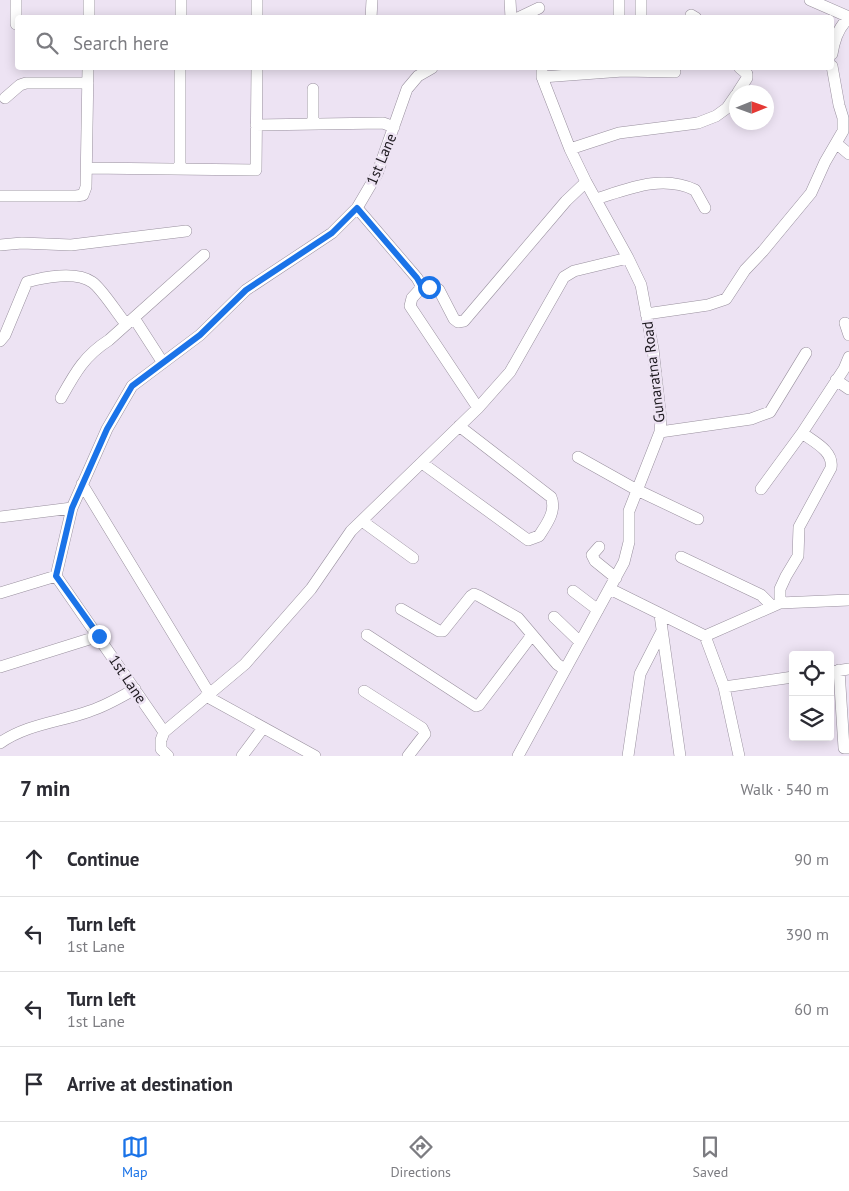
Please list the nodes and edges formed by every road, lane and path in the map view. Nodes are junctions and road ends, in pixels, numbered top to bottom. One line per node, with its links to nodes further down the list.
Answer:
1 (16, 0): 11 (street)
2 (89, 0): 12 (street)
3 (181, 0): 13 (street)
4 (257, 0): 14 (street)
5 (372, 0): 15 (street)
6 (510, 0): 16 (street)
7 (619, 0): 18 (street)
8 (642, 0): 19 (street)
9 (810, 0): 20 (street)
10 (540, 8): 17 (street)
11 (16, 15)
12 (89, 15)
13 (181, 15)
14 (257, 15)
15 (371, 15)
16 (511, 15)
17 (525, 15)
18 (619, 15)
19 (641, 15)
20 (849, 18): 21 (street)
21 (834, 41)
22 (88, 70): 30 (street)
23 (180, 70): 42 (street)
24 (256, 70): 36 (street)
25 (428, 70): 37 (street, 1st Lane)
26 (742, 70): 31 (street)
27 (833, 70): 38 (street)
28 (542, 72): 29 (street); 39 (street, Gunaratna Road)
29 (675, 72)
30 (88, 84): 33 (street); 41 (street)
31 (743, 85)
32 (313, 89): 35 (street)
33 (5, 98)
34 (729, 105): 39 (street)
35 (313, 124): 36 (street); 37 (street)
36 (256, 125): 42 (street)
37 (394, 127): 46 (street, 1st Lane)
38 (836, 144): 40 (street); 53 (street)
39 (570, 149): 43 (street, Gunaratna Road)
40 (849, 154)
41 (87, 168): 42 (street); 44 (street)
42 (180, 169)
43 (586, 182): 45 (street, Gunaratna Road); 52 (street)
44 (0, 196)
45 (596, 199): 47 (street); 51 (street, Gunaratna Road)
46 (357, 208): 52 (street); 60 (street, 1st Lane)
47 (705, 208)
48 (186, 231): 49 (street)
49 (0, 245)
50 (204, 255): 54 (street)
51 (628, 258): 53 (street, Gunaratna Road); 64 (street)
52 (422, 287): 64 (street)
53 (646, 314): 66 (street, Gunaratna Road)
54 (131, 321): 57 (street); 60 (street); 63 (street)
55 (845, 323): 56 (street)
56 (849, 335)
57 (0, 341)
58 (806, 352): 66 (street)
59 (849, 358): 61 (street)
60 (163, 364): 70 (street, 1st Lane)
61 (836, 380): 62 (street); 67 (street)
62 (849, 389)
63 (62, 398)
64 (478, 408): 65 (street)
65 (459, 426): 69 (street); 69 (street)
66 (660, 432): 72 (street, Gunaratna Road)
67 (802, 433): 71 (street); 86 (street)
68 (578, 457): 72 (street)
69 (422, 463): 76 (street)
70 (82, 484): 73 (street, 1st Lane); 104 (street)
71 (762, 489)
72 (637, 490): 75 (street); 81 (street, Gunaratna Road)
73 (72, 508): 74 (street); 80 (street, 1st Lane)
74 (0, 517)
75 (698, 519)
76 (362, 521): 78 (street); 104 (street)
77 (598, 547): 81 (street)
78 (413, 558)
79 (681, 558): 86 (street)
80 (56, 576): 84 (street); 93 (street, 1st Lane)
81 (616, 578): 82 (street, Gunaratna Road)
82 (610, 590): 88 (street, Gunaratna Road); 89 (street)
83 (573, 591): 88 (street)
84 (0, 593)
85 (849, 600): 86 (street)
86 (776, 604): 95 (street)
87 (402, 609): 92 (street)
88 (598, 610): 96 (street, Gunaratna Road)
89 (660, 615): 91 (street); 95 (street)
90 (554, 617): 96 (street)
91 (662, 631): 114 (street); 115 (street)
92 (532, 635): 94 (street); 98 (street)
93 (99, 636): 97 (street); 102 (street, 1st Lane)
94 (367, 636)
95 (705, 636): 101 (street)
96 (580, 642): 98 (street, Gunaratna Road)
97 (0, 667)
98 (564, 669): 113 (street, Gunaratna Road)
99 (839, 670): 108 (street)
100 (789, 678): 101 (street)
101 (724, 687): 116 (street)
102 (136, 689): 106 (street, 1st Lane); 107 (street)
103 (364, 691): 112 (street)
104 (207, 695): 105 (street); 106 (street)
105 (263, 728): 110 (street); 111 (street)
106 (164, 732): 109 (street)
107 (0, 743)
108 (849, 748)
109 (160, 754)
110 (242, 756)
111 (315, 756)
112 (408, 756)
113 (518, 756)
114 (628, 756)
115 (680, 756)
116 (739, 756)

